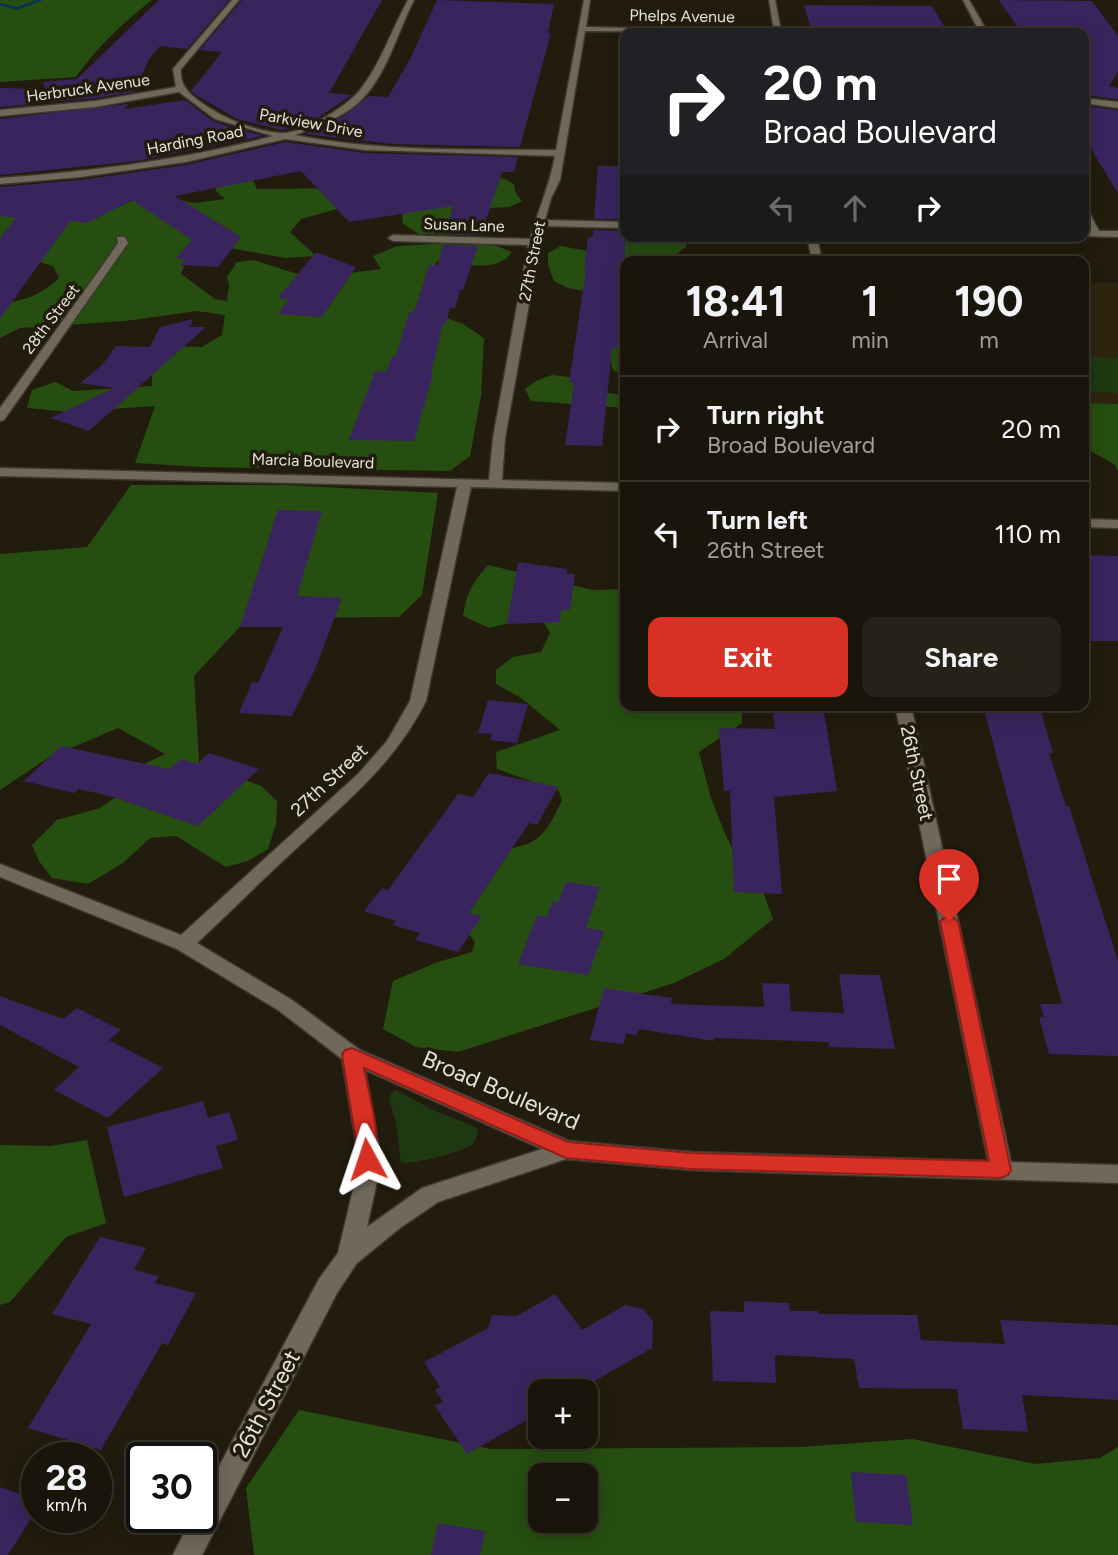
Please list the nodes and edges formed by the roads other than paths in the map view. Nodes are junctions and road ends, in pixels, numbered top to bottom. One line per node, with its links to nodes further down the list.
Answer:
1 (236, 0): 10 (street)
2 (411, 0): 14 (street, Harding Road)
3 (587, 0): 8 (street, 27th Street)
4 (772, 0): 6 (street)
5 (966, 0): 7 (street)
6 (778, 28)
7 (981, 28)
8 (582, 29): 9 (street, Phelps Avenue); 15 (street, 27th Street)
9 (620, 30)
10 (180, 89): 13 (street, Herbruck Avenue); 14 (street, Parkview Drive)
11 (1089, 101): 12 (street)
12 (1118, 104)
13 (0, 113)
14 (282, 136): 15 (street, Parkview Drive); 16 (street, Harding Road)
15 (560, 153): 18 (street, 27th Street)
16 (0, 181)
17 (1089, 221): 21 (street)
18 (539, 223): 19 (street); 25 (street, 27th Street)
19 (620, 225)
20 (1089, 234): 21 (street)
21 (1096, 234): 22 (street)
22 (1118, 234)
23 (393, 238): 25 (street, Susan Lane)
24 (121, 239): 26 (street, 28th Street)
25 (534, 242): 29 (street, 27th Street)
26 (0, 417)
27 (0, 472): 28 (street, Marcia Boulevard)
28 (465, 483): 29 (street, Marcia Boulevard); 35 (street, 27th Street)
29 (495, 483): 30 (street, Marcia Boulevard)
30 (620, 487)
31 (1089, 523): 32 (street)
32 (1118, 524)
33 (904, 711): 38 (street, 26th Street)
34 (0, 870): 35 (street, Broad Boulevard)
35 (184, 944): 36 (street, Broad Boulevard)
36 (352, 1055): 37 (street, Broad Boulevard); 40 (street, 26th Street)
37 (566, 1150): 38 (street, Broad Boulevard); 40 (street, 26th Street)
38 (1001, 1170): 39 (street, Broad Boulevard)
39 (1118, 1174)
40 (349, 1256): 41 (street, 26th Street)
41 (187, 1555)

